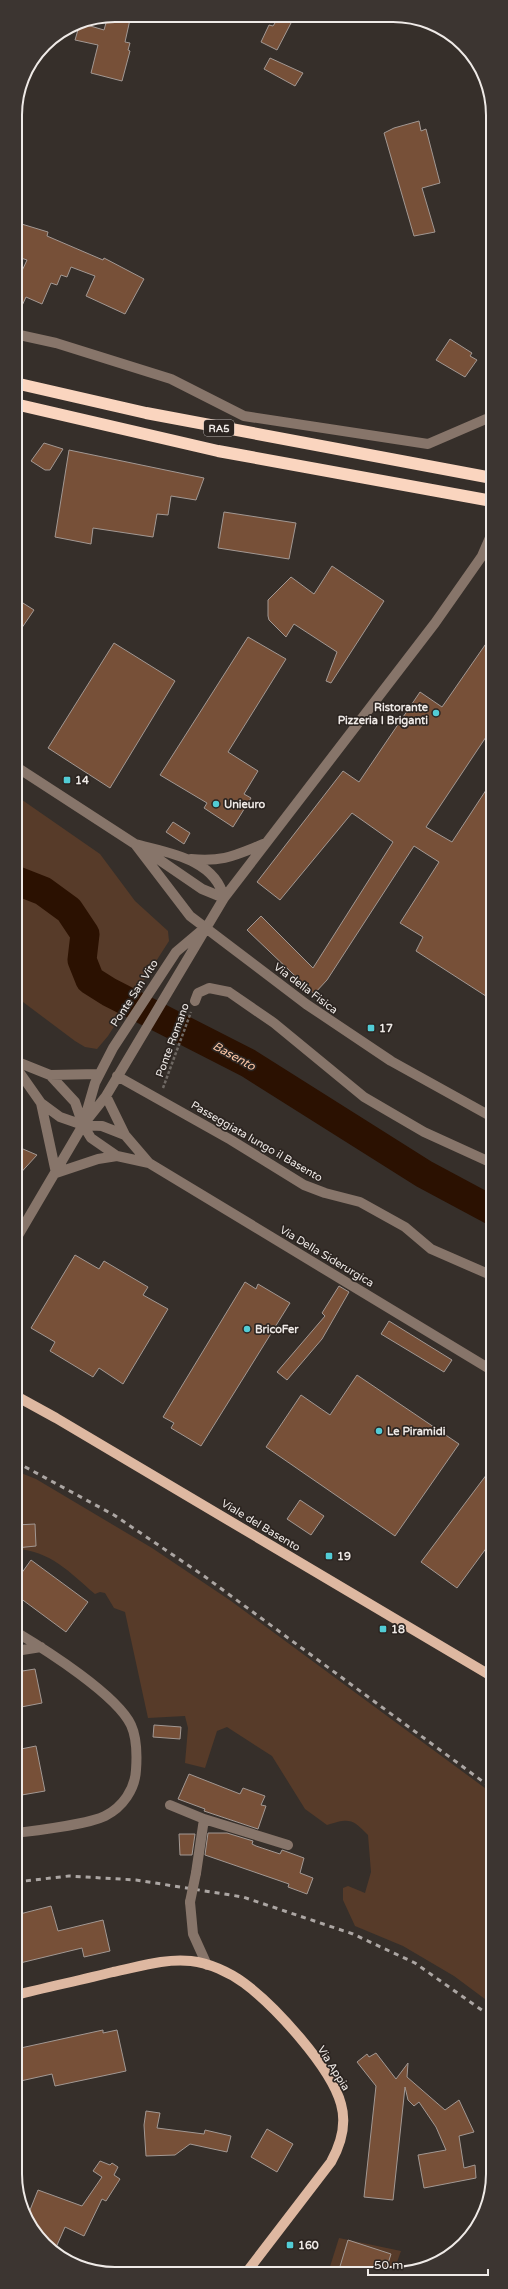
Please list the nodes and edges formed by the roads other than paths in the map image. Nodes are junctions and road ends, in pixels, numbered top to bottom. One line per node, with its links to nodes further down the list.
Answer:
1 (22, 336): 4 (street)
2 (22, 385): 5 (highway, RA5)
3 (22, 406): 6 (highway, RA5)
4 (486, 419)
5 (486, 477)
6 (486, 500)
7 (486, 547): 9 (street)
8 (22, 771): 10 (street, Via della Fisica)
9 (266, 842): 11 (street); 12 (street)
10 (135, 844): 11 (street, Via della Fisica); 12 (street); 13 (street, Via della Fisica)
11 (189, 859): 12 (street, Via della Fisica)
12 (224, 898): 13 (street)
13 (205, 928): 16 (street, Ponte San Vito); 19 (street); 22 (street, Via della Fisica)
14 (195, 1001): 26 (street)
15 (22, 1063): 18 (street, Via Della Siderurgica)
16 (99, 1074): 18 (street, Via Della Siderurgica); 23 (street, Ponte San Vito)
17 (22, 1075): 21 (street, Via Della Siderurgica)
18 (50, 1075): 23 (street, Via Della Siderurgica)
19 (117, 1076): 20 (street); 30 (street, Passeggiata lungo il Basento)
20 (106, 1096): 23 (street); 24 (street, Via Della Siderurgica)
21 (40, 1103): 23 (street, Via Della Siderurgica); 28 (street, Via Della Siderurgica)
22 (486, 1113)
23 (83, 1125): 24 (street, Via Della Siderurgica); 25 (street, Via Della Siderurgica); 28 (street)
24 (124, 1135): 27 (street, Via Della Siderurgica)
25 (117, 1156): 27 (street, Via Della Siderurgica); 28 (street, Via Della Siderurgica)
26 (486, 1160)
27 (149, 1163): 31 (street, Via Della Siderurgica)
28 (56, 1173): 29 (street)
29 (22, 1229)
30 (486, 1273)
31 (486, 1367)
32 (22, 1399): 36 (main road, Viale del Basento)
33 (22, 1636): 34 (street)
34 (41, 1647): 35 (street); 39 (street)
35 (22, 1650)
36 (486, 1673)
37 (170, 1805): 38 (street)
38 (204, 1819): 40 (street); 41 (street, bridge)
39 (22, 1833)
40 (288, 1846)
41 (207, 1965): 42 (main road, Via Appia); 43 (main road, Via Appia)
42 (22, 1994)
43 (251, 2267)

